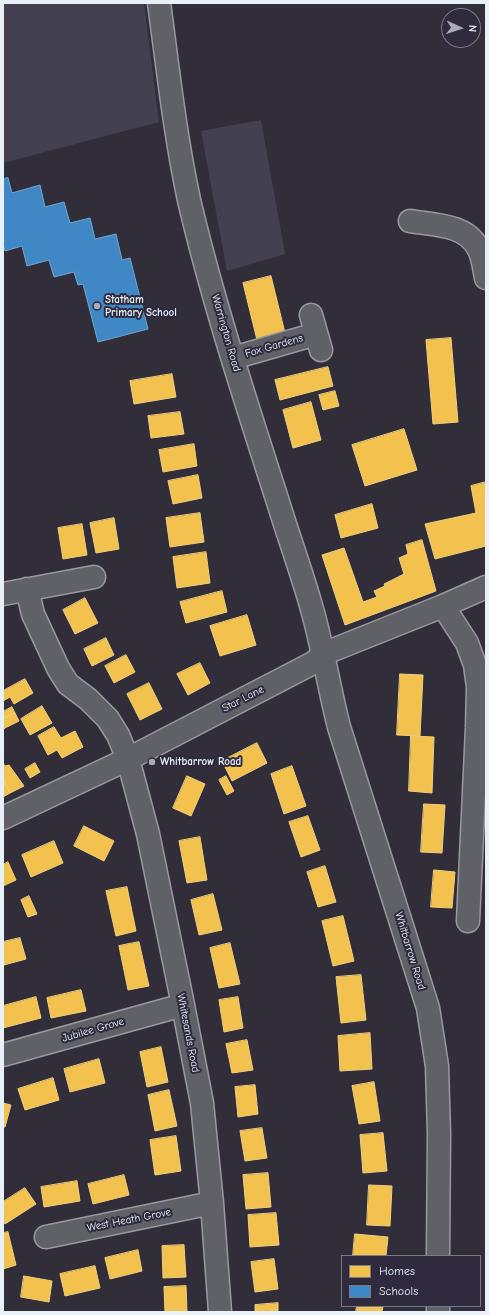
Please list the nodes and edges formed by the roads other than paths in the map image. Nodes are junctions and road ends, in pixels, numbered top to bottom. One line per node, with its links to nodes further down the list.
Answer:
1 (159, 3): 5 (street, Warrington Road)
2 (410, 222): 3 (street)
3 (486, 278)
4 (316, 333): 5 (street, Fox Gardens)
5 (232, 358): 11 (street, Warrington Road)
6 (94, 577): 8 (street)
7 (486, 587): 10 (street, Star Lane)
8 (27, 589): 9 (street); 12 (street, Whitesands Road)
9 (3, 594)
10 (444, 606): 11 (street, Star Lane); 14 (street)
11 (323, 655): 12 (street, Star Lane); 19 (street, Whitbarrow Road)
12 (128, 759): 13 (street, Star Lane); 15 (street, Whitesands Road)
13 (3, 818)
14 (468, 921)
15 (183, 1005): 16 (street, Jubilee Grove); 17 (street, Whitesands Road)
16 (3, 1055)
17 (212, 1203): 18 (street, West Heath Grove); 20 (street, Whitesands Road)
18 (46, 1237)
19 (438, 1255)
20 (220, 1312)

